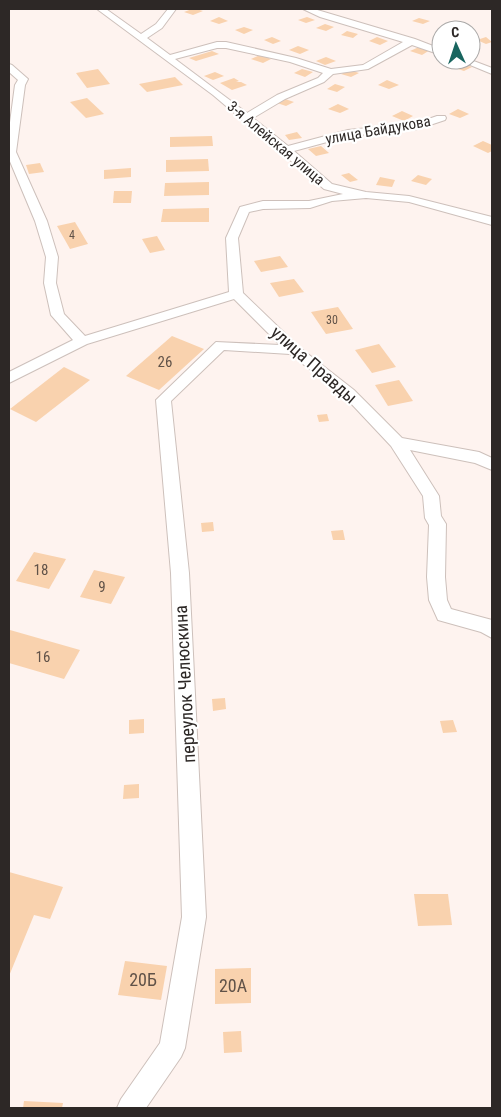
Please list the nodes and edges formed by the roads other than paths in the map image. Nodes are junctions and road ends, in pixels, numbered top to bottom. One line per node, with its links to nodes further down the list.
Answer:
1 (101, 9): 4 (street)
2 (172, 9): 4 (street)
3 (307, 9): 5 (street)
4 (140, 38): 7 (street)
5 (412, 41): 6 (street); 9 (street)
6 (431, 48)
7 (168, 58): 9 (street); 10 (street, 3-я Алейская улица)
8 (9, 67): 13 (street)
9 (330, 72): 10 (street)
10 (246, 118): 12 (street, 3-я Алейская улица)
11 (441, 118): 12 (street, улица Байдукова)
12 (286, 150): 14 (street, 3-я Алейская улица)
13 (10, 152): 17 (street)
14 (366, 195): 15 (street); 16 (street, 3-я Алейская улица)
15 (491, 220)
16 (236, 294): 17 (street); 18 (street, улица Правды)
17 (82, 341): 19 (street)
18 (294, 350): 20 (street, улица Правды); 23 (street, переулок Челюскина)
19 (9, 378)
20 (396, 442): 21 (street); 22 (street, улица Правды)
21 (492, 464)
22 (492, 630)
23 (130, 1108)

